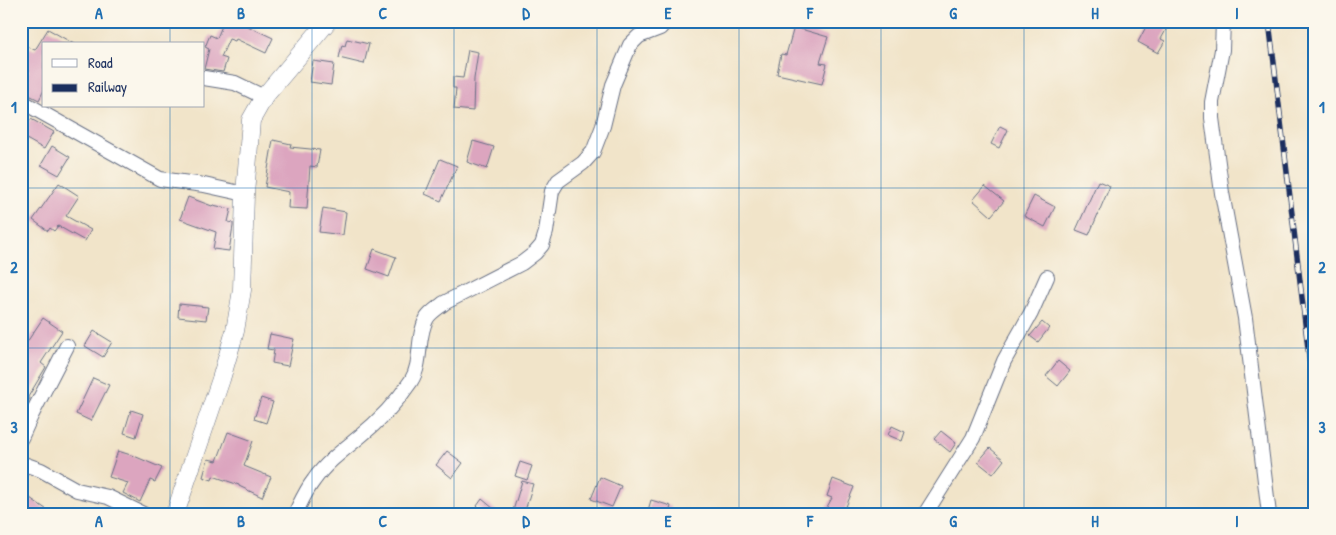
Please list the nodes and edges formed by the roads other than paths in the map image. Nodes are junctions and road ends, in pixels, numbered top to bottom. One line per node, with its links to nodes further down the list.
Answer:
1 (328, 21): 5 (street)
2 (666, 21): 14 (street)
3 (1223, 21): 16 (street)
4 (205, 78): 5 (street)
5 (264, 98): 7 (street)
6 (21, 101): 7 (street)
7 (245, 194): 13 (street)
8 (1047, 277): 15 (street)
9 (67, 346): 10 (street)
10 (21, 438)
11 (22, 464): 12 (street)
12 (143, 514)
13 (175, 514)
14 (296, 514)
15 (925, 514)
16 (1269, 514)

